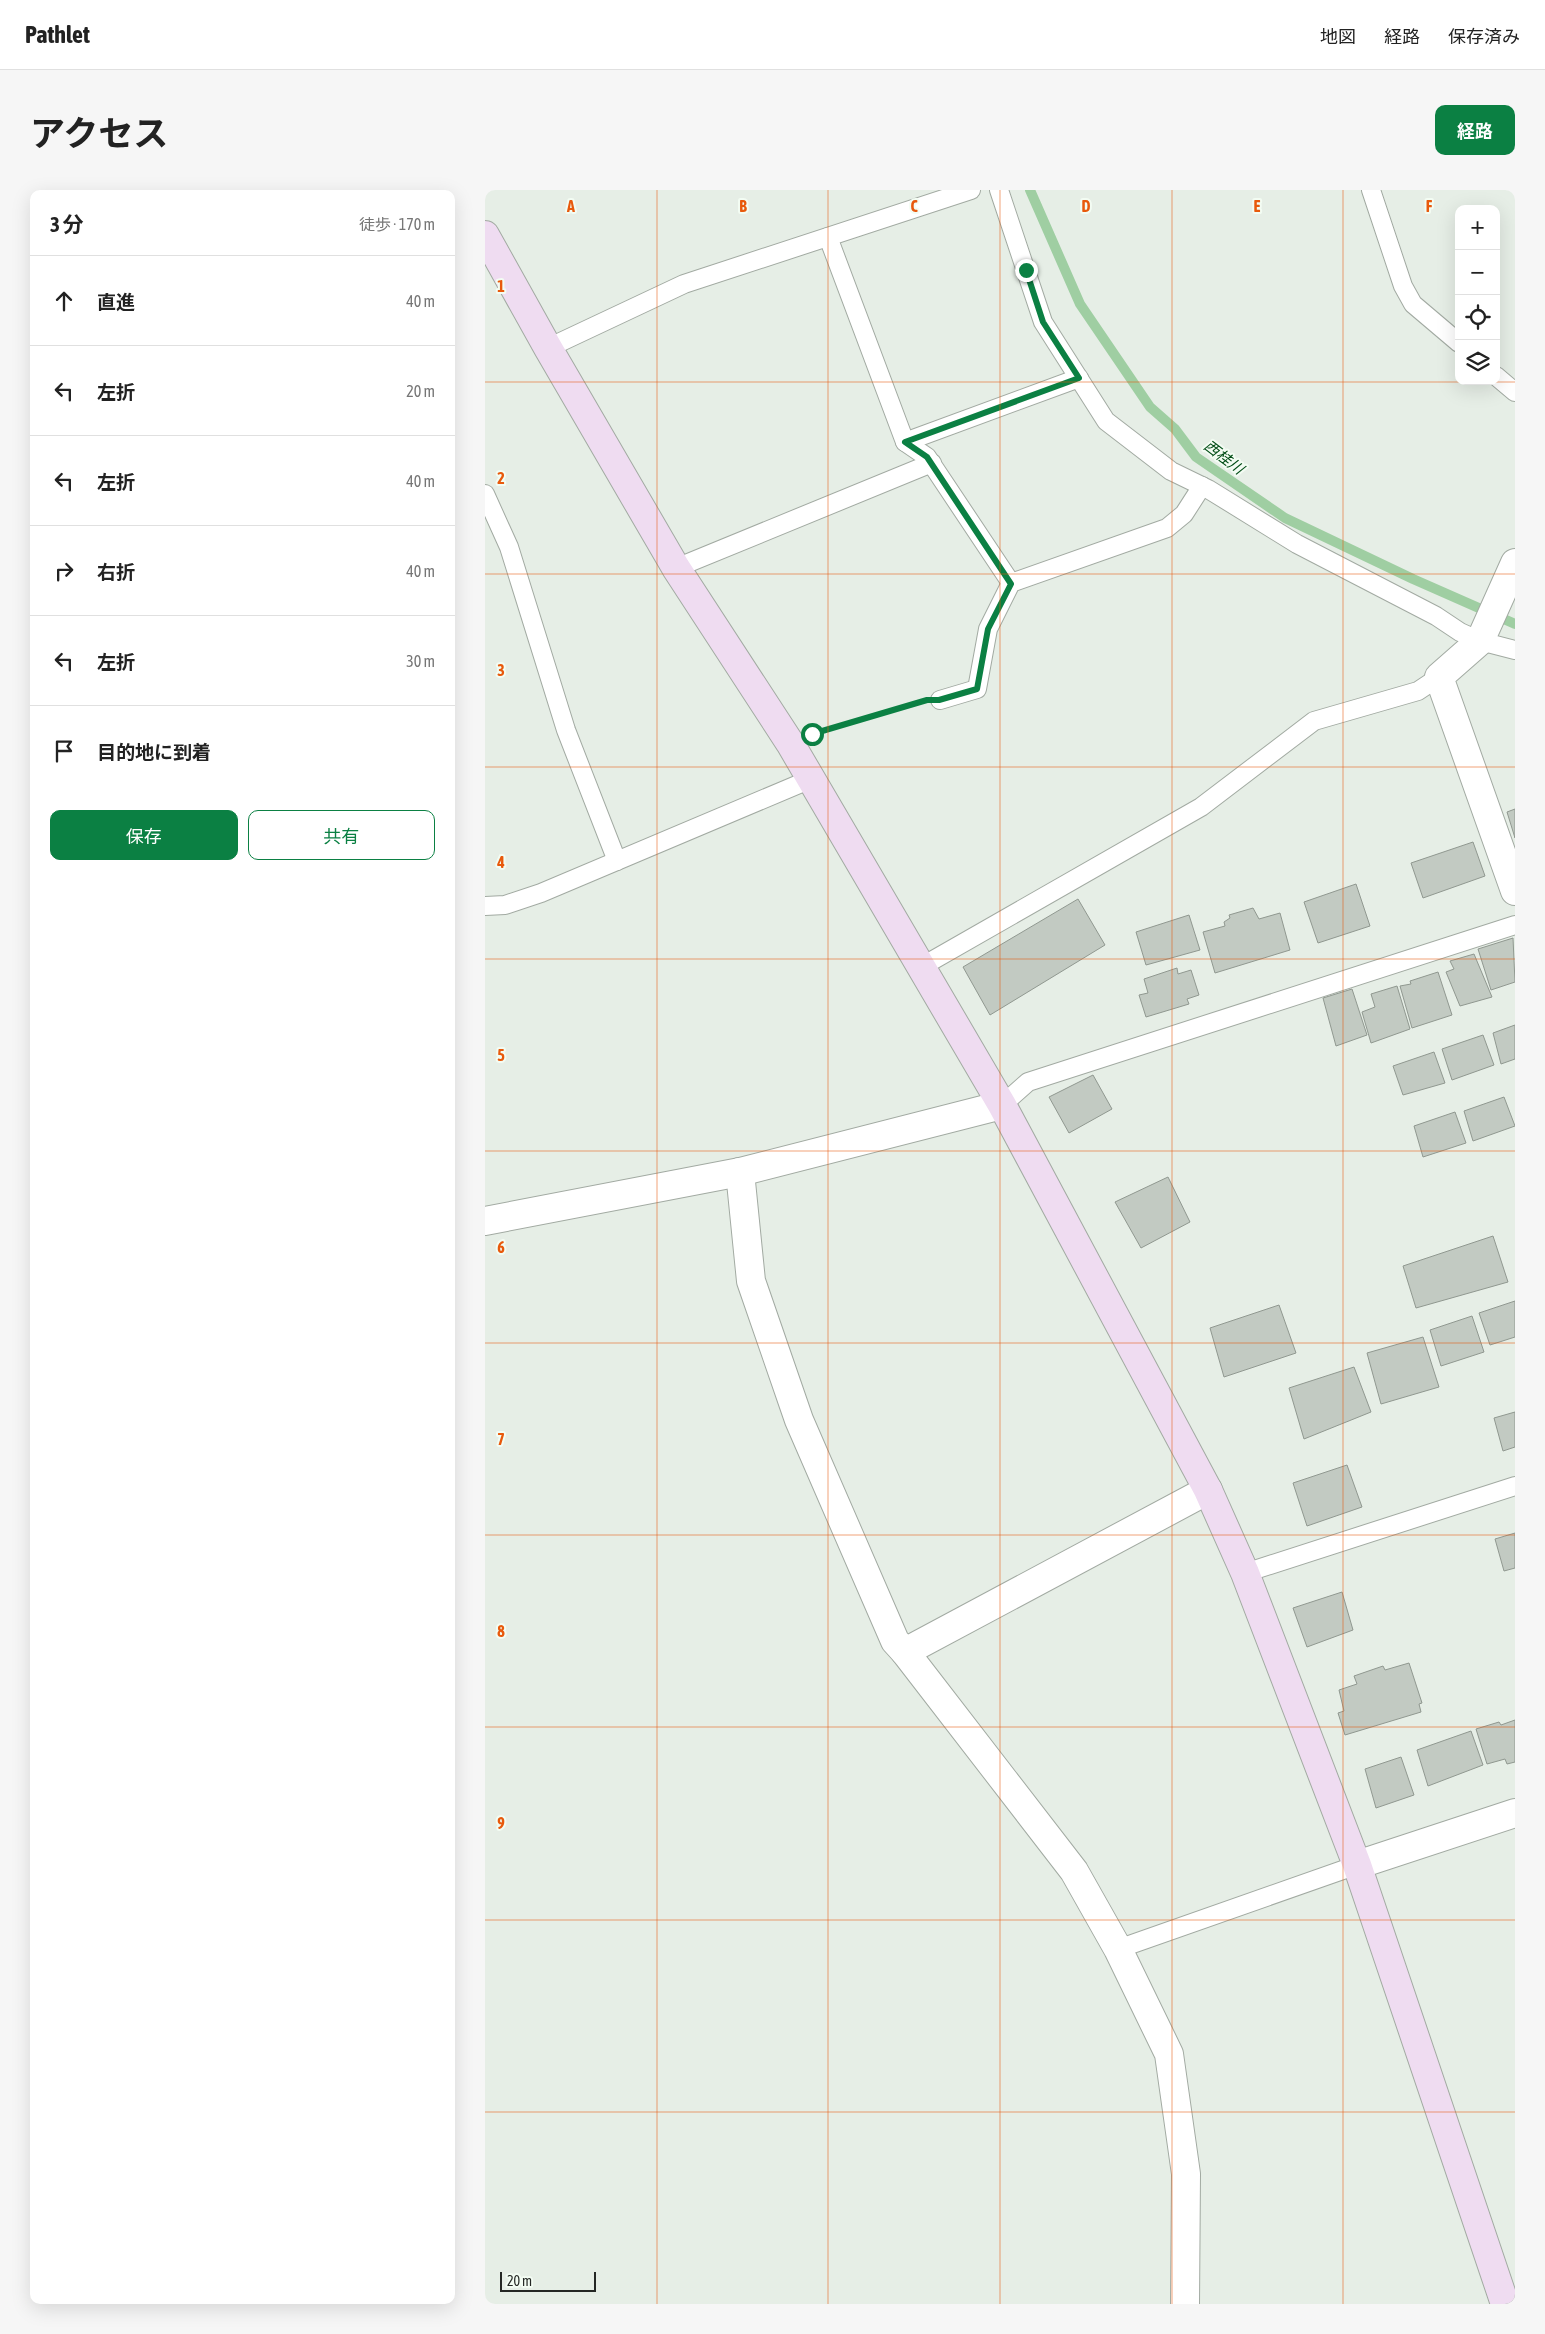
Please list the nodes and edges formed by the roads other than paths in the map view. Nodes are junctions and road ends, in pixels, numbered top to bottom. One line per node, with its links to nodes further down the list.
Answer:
1 (971, 190): 5 (lane)
2 (999, 190): 8 (lane)
3 (1371, 190): 6 (lane)
4 (485, 235): 7 (street)
5 (828, 237): 7 (lane); 11 (lane)
6 (1455, 340)
7 (548, 348): 15 (street)
8 (1079, 378): 11 (lane); 13 (lane)
9 (1500, 379): 10 (lane)
10 (1515, 392)
11 (905, 442): 12 (lane)
12 (931, 463): 15 (lane); 17 (lane)
13 (1202, 486): 17 (lane); 18 (lane)
14 (486, 499): 23 (lane)
15 (676, 568): 22 (street)
16 (1511, 572): 18 (street)
17 (1011, 584): 21 (lane)
18 (1483, 637): 19 (lane); 20 (street)
19 (1515, 650)
20 (1439, 677): 24 (street); 27 (lane)
21 (939, 700)
22 (811, 779): 23 (lane); 27 (street)
23 (617, 862): 25 (lane)
24 (1515, 891)
25 (485, 906)
26 (1515, 925): 28 (lane)
27 (921, 967): 28 (street)
28 (1002, 1105): 29 (street); 32 (street)
29 (740, 1172): 30 (street); 34 (street)
30 (485, 1221)
31 (1515, 1486): 33 (lane)
32 (1208, 1490): 33 (street); 34 (street)
33 (1245, 1573): 36 (street)
34 (905, 1652): 37 (street)
35 (1515, 1813): 36 (street)
36 (1357, 1865): 37 (lane); 38 (street)
37 (1118, 1949): 39 (street)
38 (1508, 2298)
39 (1185, 2304)

